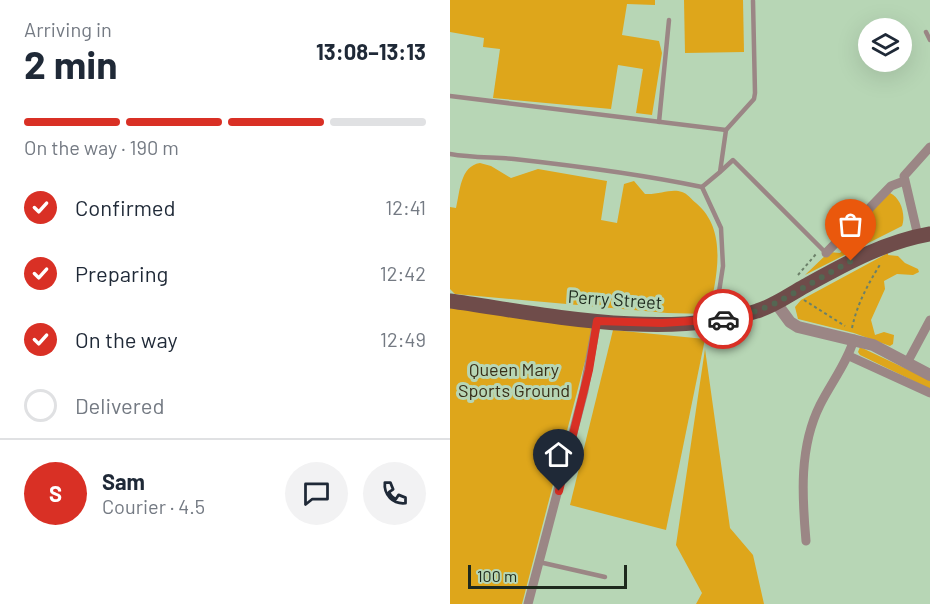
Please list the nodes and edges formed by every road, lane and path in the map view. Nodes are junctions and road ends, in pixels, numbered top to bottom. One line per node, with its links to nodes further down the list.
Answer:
1 (753, 1): 7 (lane)
2 (669, 20): 6 (lane)
3 (926, 32): 4 (lane)
4 (930, 40)
5 (450, 96): 6 (lane)
6 (659, 122): 7 (lane)
7 (726, 130): 10 (lane)
8 (930, 147): 11 (street)
9 (450, 154): 12 (lane)
10 (720, 172): 12 (lane); 14 (lane)
11 (904, 181): 13 (street); 14 (street)
12 (702, 187): 22 (lane)
13 (924, 235): 19 (main road, Perry Street)
14 (826, 253): 16 (path)
15 (883, 260): 23 (path)
16 (797, 275)
17 (802, 298): 23 (path)
18 (450, 301): 21 (main road, Perry Street)
19 (776, 303): 22 (main road, Perry Street); 23 (street)
20 (930, 320): 25 (street)
21 (597, 321): 22 (main road, Perry Street); 29 (street)
22 (714, 321)
23 (854, 335): 24 (street); 25 (street)
24 (849, 356): 27 (street); 28 (street)
25 (907, 363): 26 (street)
26 (930, 375)
27 (930, 393)
28 (806, 541)
29 (539, 562): 30 (lane); 31 (street)
30 (605, 577)
31 (528, 604)

